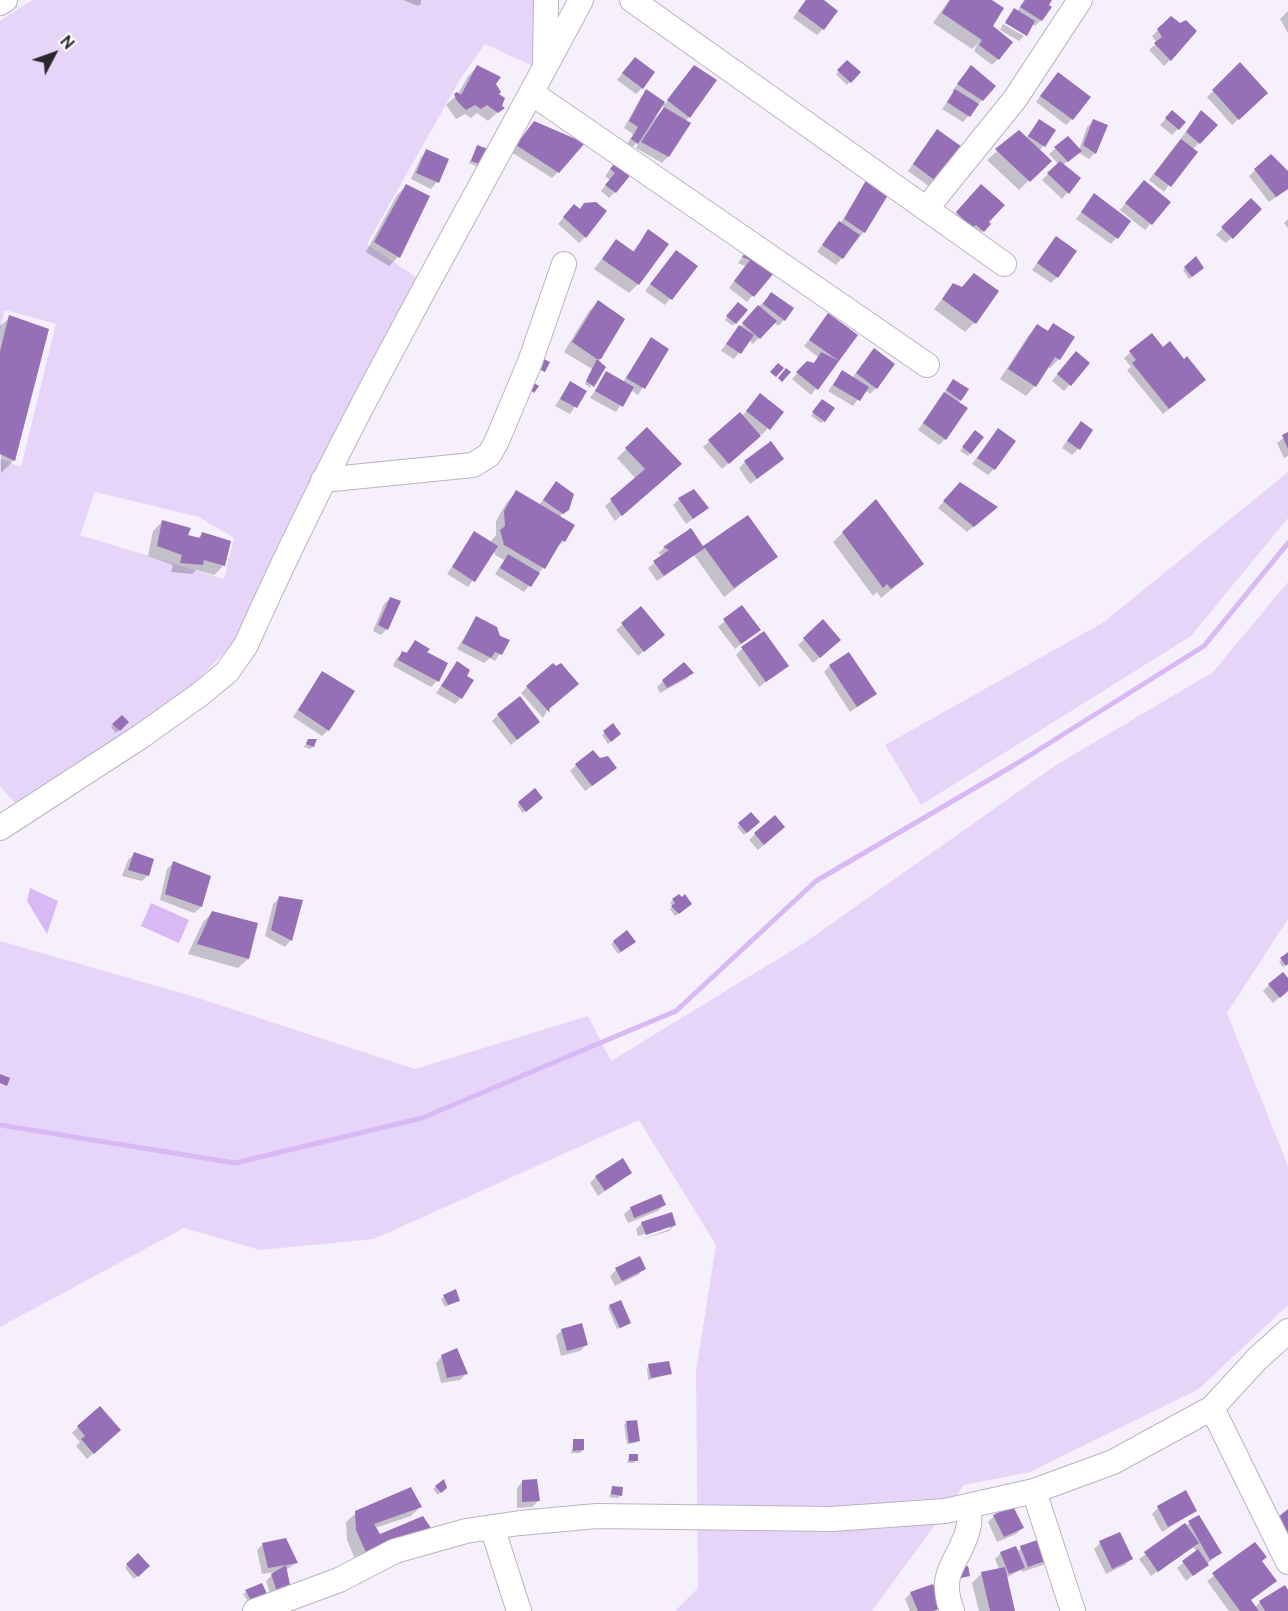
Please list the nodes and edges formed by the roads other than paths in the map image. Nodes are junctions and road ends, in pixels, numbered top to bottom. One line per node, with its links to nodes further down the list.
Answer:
1 (5, 0): 6 (street)
2 (546, 0): 7 (street)
3 (581, 0): 7 (street)
4 (632, 0): 9 (street)
5 (1080, 0): 9 (street)
6 (0, 3)
7 (544, 69): 8 (street)
8 (533, 94): 12 (street); 13 (street)
9 (926, 209): 11 (street)
10 (564, 264): 13 (street)
11 (1004, 264)
12 (927, 365)
13 (323, 480): 14 (street)
14 (0, 828)
15 (1288, 1331): 16 (street)
16 (1212, 1408): 17 (street); 20 (street)
17 (1035, 1491): 18 (street); 24 (street)
18 (968, 1506): 19 (street); 23 (street)
19 (492, 1527): 21 (street); 22 (street)
20 (1288, 1562)
21 (255, 1611)
22 (519, 1611)
23 (952, 1611)
24 (1073, 1611)

